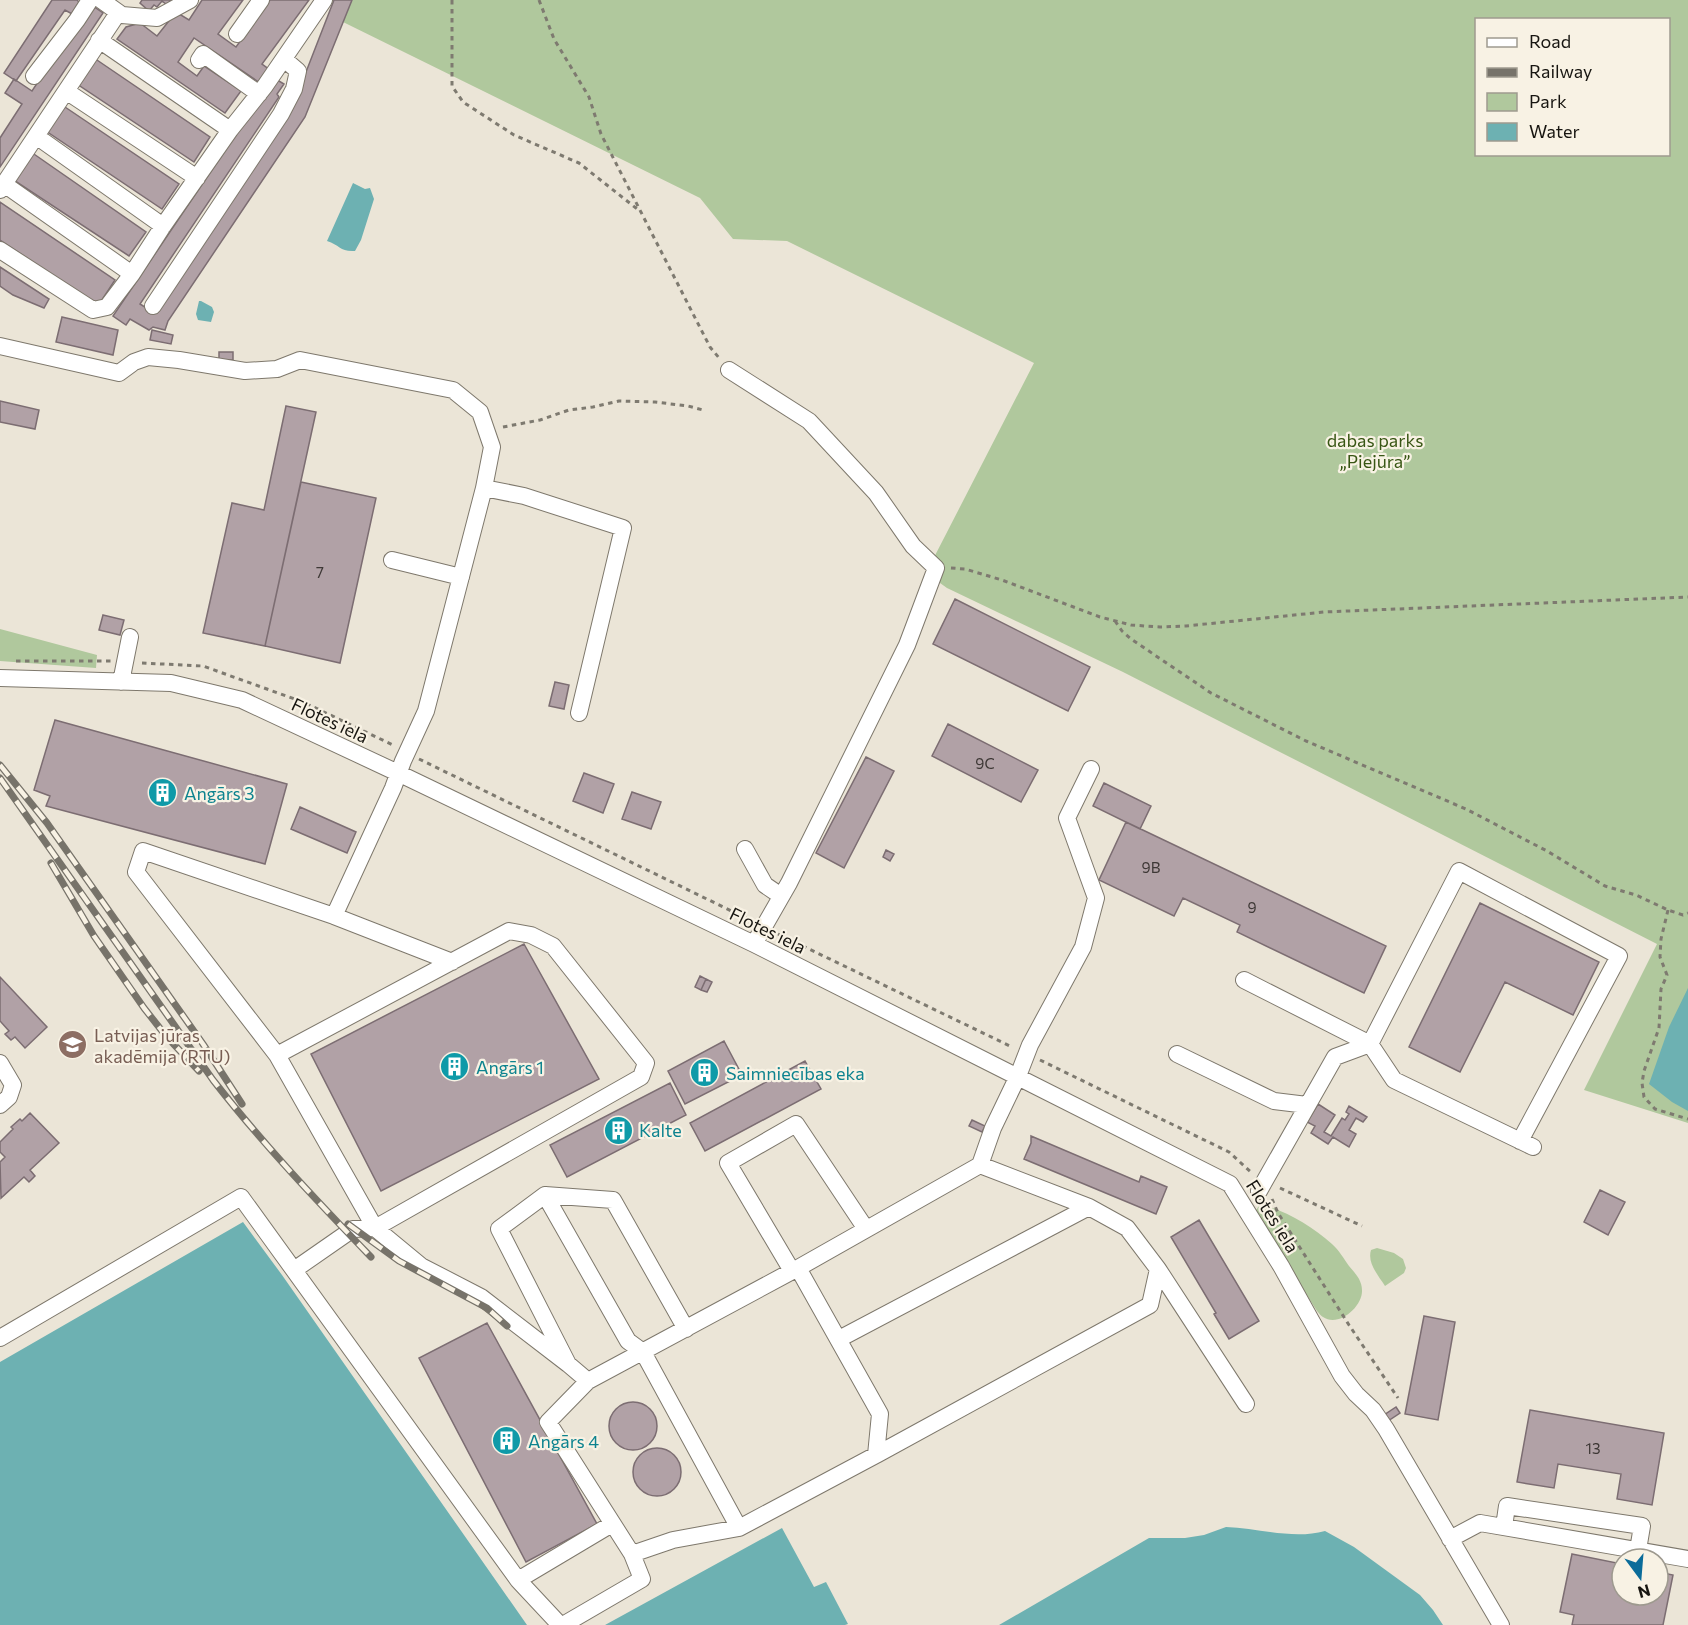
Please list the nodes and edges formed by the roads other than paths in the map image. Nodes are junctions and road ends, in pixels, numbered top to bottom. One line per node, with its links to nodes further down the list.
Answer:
1 (90, 0): 11 (street)
2 (101, 0): 6 (street)
3 (190, 0): 6 (street)
4 (261, 0): 7 (street)
5 (324, 0): 9 (street)
6 (118, 13): 8 (street)
7 (237, 34)
8 (99, 40): 12 (street); 14 (street)
9 (284, 59): 13 (street); 21 (street)
10 (199, 60): 13 (street)
11 (34, 76)
12 (66, 92): 15 (street); 16 (street)
13 (259, 94): 14 (street)
14 (230, 130): 16 (street)
15 (36, 136): 17 (street); 18 (street)
16 (197, 178): 18 (street)
17 (2, 187): 20 (street)
18 (163, 226): 20 (street)
19 (0, 250): 20 (street)
20 (132, 274)
21 (153, 306)
22 (0, 346): 24 (street)
23 (729, 370): 34 (street)
24 (484, 488): 26 (street); 30 (street)
25 (392, 560): 26 (street)
26 (460, 577): 32 (street)
27 (130, 637): 29 (street)
28 (0, 678): 29 (street, Flotes iela)
29 (121, 682): 32 (street, Flotes iela)
30 (579, 713)
31 (1091, 769): 43 (street)
32 (398, 773): 35 (street); 36 (street, Flotes iela)
33 (745, 849): 34 (street)
34 (781, 896): 36 (street)
35 (334, 916): 37 (street); 41 (street)
36 (754, 944): 43 (street, Flotes iela)
37 (452, 962): 41 (street); 50 (street)
38 (1244, 980): 39 (street)
39 (1370, 1044): 39 (street); 45 (street)
40 (1177, 1054): 45 (street)
41 (277, 1055): 50 (street)
42 (0, 1063): 44 (street)
43 (1018, 1076): 46 (street); 66 (street, Flotes iela)
44 (0, 1105)
45 (1307, 1105): 47 (street)
46 (980, 1165): 49 (street); 51 (street)
47 (1265, 1194)
48 (545, 1196): 55 (street); 58 (street); 59 (street)
49 (1089, 1207): 53 (street); 57 (street)
50 (375, 1228): 54 (street); 59 (street)
51 (866, 1229): 52 (street); 52 (street)
52 (795, 1269): 55 (street); 57 (street)
53 (1158, 1269): 61 (street); 62 (street)
54 (294, 1270): 56 (street); 72 (street)
55 (686, 1329): 58 (street)
56 (0, 1338)
57 (839, 1339): 62 (street)
58 (643, 1352): 60 (street); 65 (street)
59 (568, 1364): 60 (street)
60 (588, 1381): 63 (street)
61 (1246, 1404)
62 (876, 1455): 65 (street)
63 (612, 1524): 69 (street); 72 (street)
64 (1504, 1527): 66 (street); 67 (street); 68 (street)
65 (739, 1528): 69 (street)
66 (1450, 1539): 74 (street, Flotes iela)
67 (1616, 1547)
68 (1639, 1547)
69 (632, 1554): 73 (street)
70 (1670, 1556): 71 (street)
71 (1688, 1559)
72 (518, 1580): 73 (street)
73 (561, 1625)
74 (1501, 1625)

